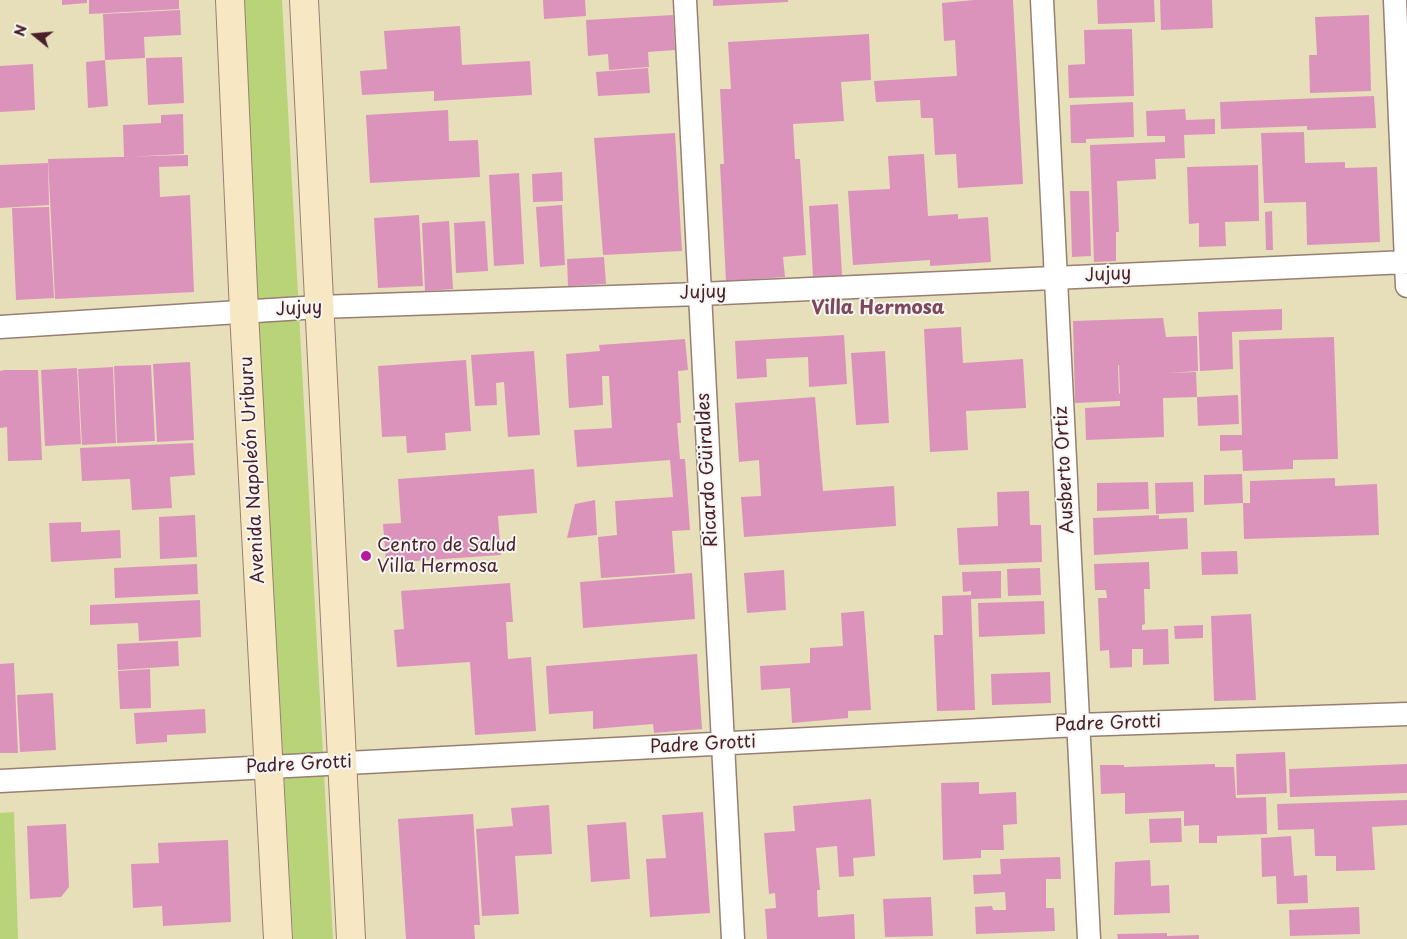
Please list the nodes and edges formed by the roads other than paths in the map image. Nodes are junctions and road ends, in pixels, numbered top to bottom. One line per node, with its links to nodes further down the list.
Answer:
1 (230, 0): 11 (main road, Avenida Napoleón Uriburu)
2 (304, 0): 10 (main road)
3 (685, 0): 9 (street, Ricardo Güiraldes)
4 (1042, 0): 7 (street, Ausberto Ortiz)
5 (1394, 0): 6 (street)
6 (1406, 262): 7 (street, Jujuy); 8 (street)
7 (1056, 277): 9 (street, Jujuy); 14 (street, Ausberto Ortiz)
8 (1407, 286)
9 (700, 294): 10 (street, Jujuy); 15 (street, Ricardo Güiraldes)
10 (319, 307): 11 (street, Jujuy); 16 (main road)
11 (244, 312): 12 (street, Jujuy); 17 (main road, Avenida Napoleón Uriburu)
12 (0, 327)
13 (1407, 714): 14 (street, Padre Grotti)
14 (1078, 724): 15 (street, Padre Grotti); 22 (street, Ausberto Ortiz)
15 (722, 745): 16 (street, Padre Grotti); 21 (street, Ricardo Güiraldes)
16 (343, 763): 17 (street, Padre Grotti); 20 (main road)
17 (269, 767): 18 (street, Padre Grotti); 19 (main road, Avenida Napoleón Uriburu)
18 (0, 781)
19 (278, 939)
20 (351, 939)
21 (733, 939)
22 (1089, 939)

